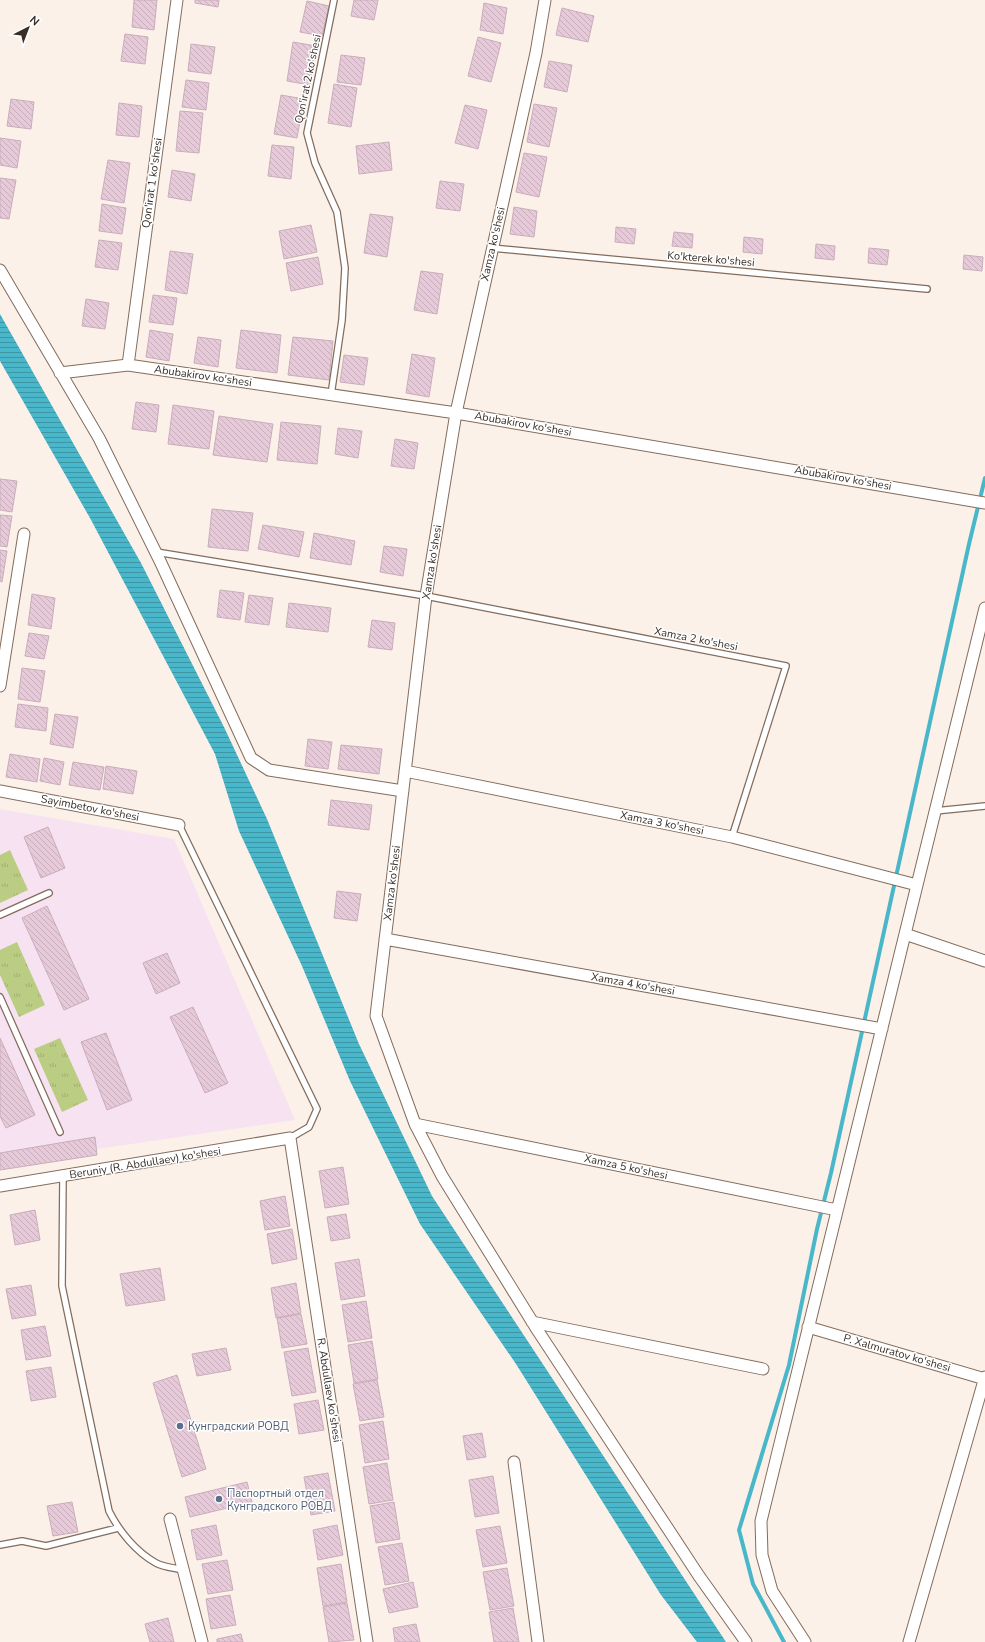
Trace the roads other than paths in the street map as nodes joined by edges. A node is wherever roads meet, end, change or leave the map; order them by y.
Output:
1 (177, 0) edge
2 (334, 0) edge
3 (545, 0) edge
4 (492, 248) junction
5 (0, 270) edge
6 (927, 289) dead end
7 (128, 365) junction
8 (60, 373) junction
9 (331, 395) junction
10 (456, 413) junction
11 (985, 503) edge
12 (24, 534) dead end
13 (155, 552) junction
14 (426, 596) junction
15 (985, 608) edge
16 (0, 686) edge
17 (405, 771) junction
18 (0, 791) edge
19 (403, 791) junction
20 (985, 806) edge
21 (935, 811) junction
22 (179, 825) joint
23 (732, 837) junction
24 (917, 885) junction
25 (49, 894) dead end
26 (0, 915) edge
27 (905, 934) junction
28 (385, 939) junction
29 (985, 961) edge
30 (0, 997) edge
31 (882, 1029) junction
32 (415, 1124) junction
33 (60, 1132) dead end
34 (290, 1138) junction
35 (63, 1176) junction
36 (0, 1186) edge
37 (837, 1210) junction
38 (532, 1322) junction
39 (808, 1327) junction
40 (763, 1369) dead end
41 (985, 1378) edge
42 (514, 1462) dead end
43 (170, 1519) dead end
44 (118, 1528) junction
45 (0, 1545) edge
46 (183, 1570) junction
47 (202, 1642) edge
48 (367, 1642) edge
49 (538, 1642) edge
50 (746, 1642) edge
51 (805, 1642) edge
52 (909, 1642) edge

1 - 7 street, Qon'irat 1 ko'shesi
2 - 9 lane, Qon'irat 2 ko'shesi
3 - 4 street, Xamza ko'shesi
4 - 6 lane, Ko'kterek ko'shesi
4 - 10 street, Xamza ko'shesi
5 - 8 street
7 - 8 street, Abubakirov ko'shesi
7 - 9 street, Abubakirov ko'shesi
8 - 13 street
9 - 10 street, Abubakirov ko'shesi
10 - 11 street, Abubakirov ko'shesi
10 - 14 street, Xamza ko'shesi
12 - 16 street
13 - 14 lane
13 - 19 street
14 - 17 street, Xamza ko'shesi
14 - 23 lane, Xamza 2 ko'shesi
15 - 21 street
17 - 19 street, Xamza ko'shesi
17 - 23 street, Xamza 3 ko'shesi
18 - 22 street, Sayimbetov ko'shesi
19 - 28 street, Xamza ko'shesi
20 - 21 lane
21 - 24 street
22 - 34 lane
23 - 24 street, Xamza 3 ko'shesi
24 - 27 street
25 - 26 lane
27 - 29 street
27 - 31 street
28 - 31 street, Xamza 4 ko'shesi
28 - 32 street, Xamza ko'shesi
30 - 33 lane
31 - 37 street
32 - 37 street, Xamza 5 ko'shesi
32 - 38 street, Xamza ko'shesi
34 - 35 street, Beruniy (R. Abdullaev) ko'shesi
34 - 48 street, R. Abdullaev ko'shesi
35 - 36 street, Beruniy (R. Abdullaev) ko'shesi
35 - 44 lane
37 - 39 street
38 - 40 street
38 - 50 street, Xamza ko'shesi
39 - 41 street, P. Xalmuratov ko'shesi
39 - 51 street
41 - 52 street
42 - 49 street
43 - 46 street
44 - 45 lane
44 - 46 lane
46 - 47 street

